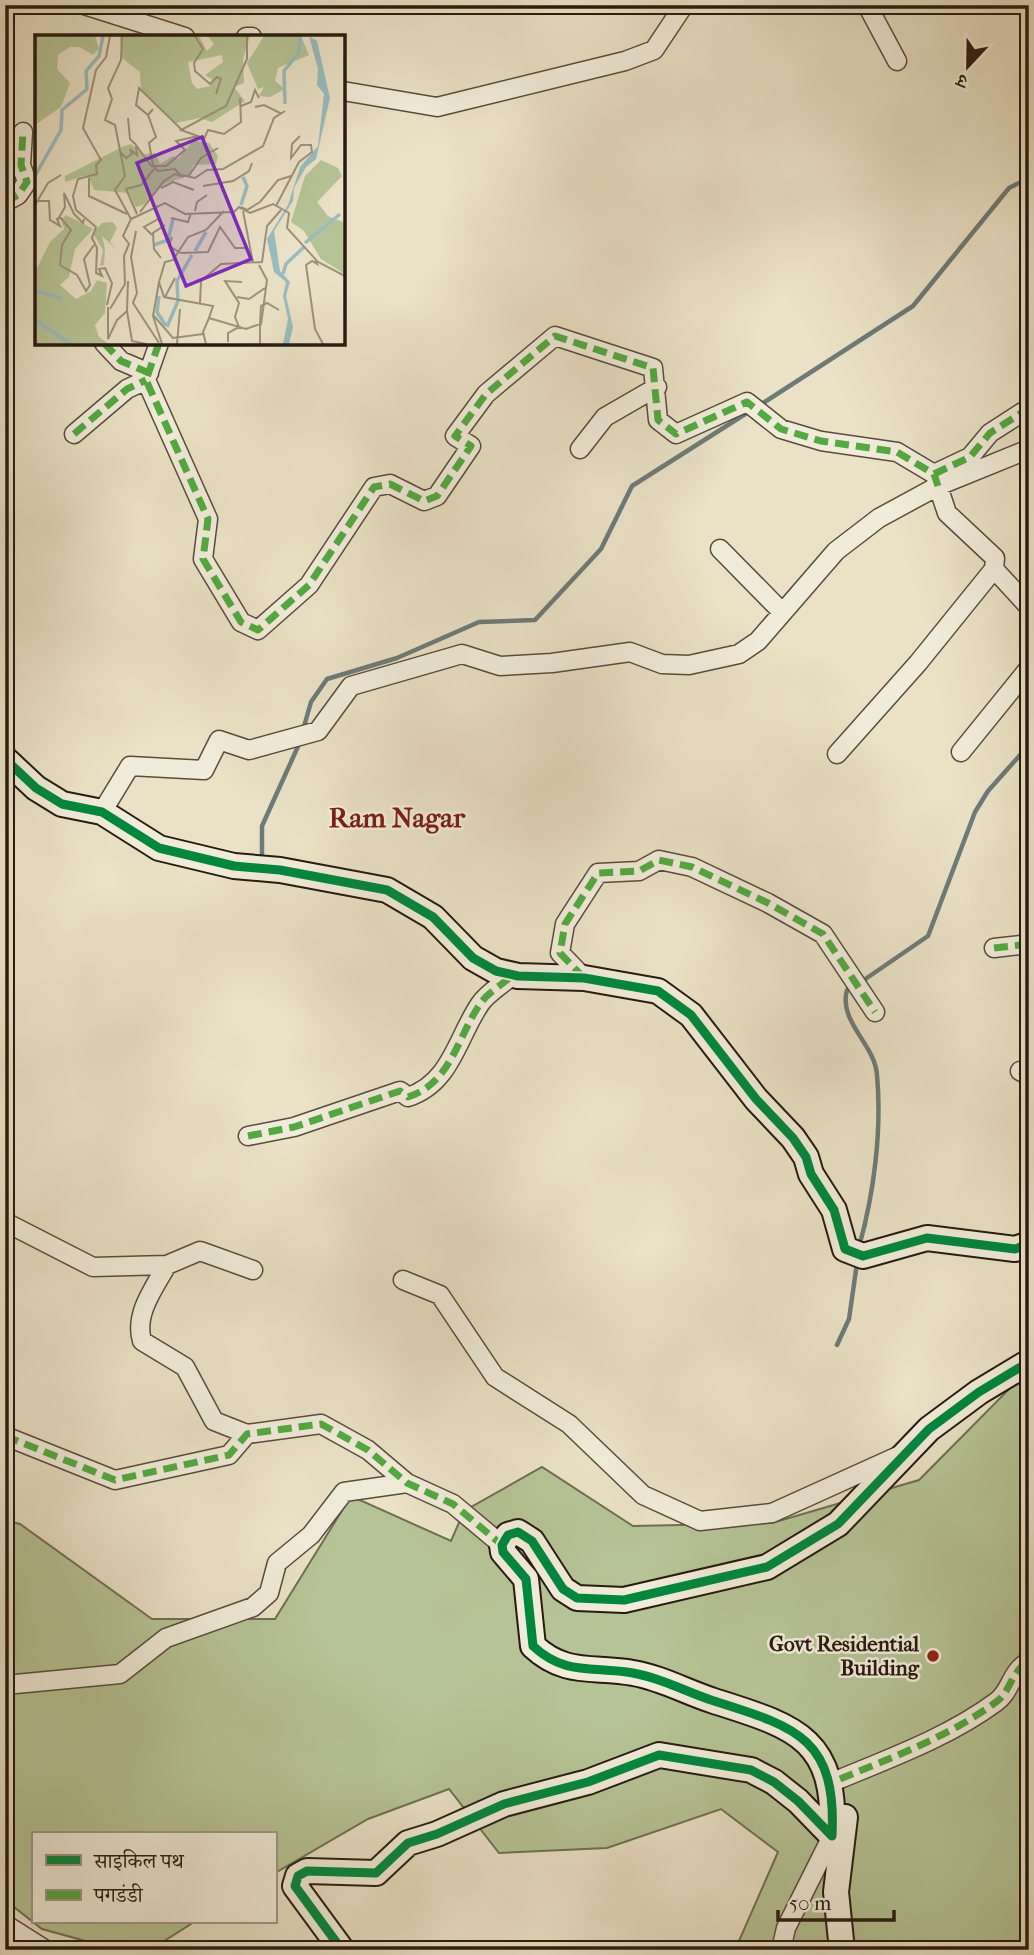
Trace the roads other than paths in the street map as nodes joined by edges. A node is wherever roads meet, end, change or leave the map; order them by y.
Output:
1 (84, 5) edge
2 (684, 5) edge
3 (867, 5) edge
4 (179, 35) edge
5 (897, 61) dead end
6 (345, 91) edge
7 (23, 132) dead end
8 (30, 187) edge
9 (5, 202) edge
10 (106, 345) edge
11 (158, 345) edge
12 (148, 376) junction
13 (657, 387) junction
14 (1029, 408) edge
15 (74, 434) dead end
16 (580, 449) dead end
17 (1029, 449) edge
18 (936, 480) junction
19 (720, 549) dead end
20 (994, 569) junction
21 (1029, 607) edge
22 (782, 612) junction
23 (1029, 668) edge
24 (961, 752) dead end
25 (837, 754) dead end
26 (5, 759) edge
27 (102, 812) junction
28 (1029, 944) edge
29 (994, 948) dead end
30 (513, 975) junction
31 (584, 978) junction
32 (875, 1012) dead end
33 (248, 1136) dead end
34 (5, 1222) edge
35 (1029, 1244) edge
36 (167, 1265) junction
37 (253, 1270) dead end
38 (403, 1280) dead end
39 (1029, 1362) edge
40 (247, 1434) junction
41 (5, 1436) edge
42 (901, 1455) junction
43 (407, 1483) junction
44 (502, 1545) junction
45 (1029, 1661) edge
46 (5, 1685) edge
47 (794, 1733) junction
48 (840, 1779) junction
49 (831, 1836) junction
50 (5, 1924) edge
51 (46, 1950) edge
52 (342, 1950) edge
53 (781, 1950) edge
54 (842, 1950) edge

1 - 4 street
2 - 6 street
3 - 5 street
7 - 8 street
8 - 9 street
10 - 12 street
11 - 12 street
12 - 13 street
12 - 15 street
13 - 16 street
13 - 18 street
14 - 18 street
17 - 18 street
18 - 20 street
18 - 22 street
19 - 22 street
20 - 21 street
20 - 25 street
22 - 27 street
23 - 24 street
26 - 27 street
27 - 30 street
28 - 29 street
30 - 31 street
30 - 33 street
31 - 32 street
31 - 35 street
34 - 36 street
36 - 37 street
36 - 40 street
38 - 42 street
39 - 42 street
40 - 41 street
40 - 43 street
42 - 44 street
43 - 44 street
43 - 46 street
44 - 47 street
45 - 48 street
47 - 48 street
47 - 49 street
48 - 54 street
49 - 52 street
49 - 53 street
50 - 51 street

